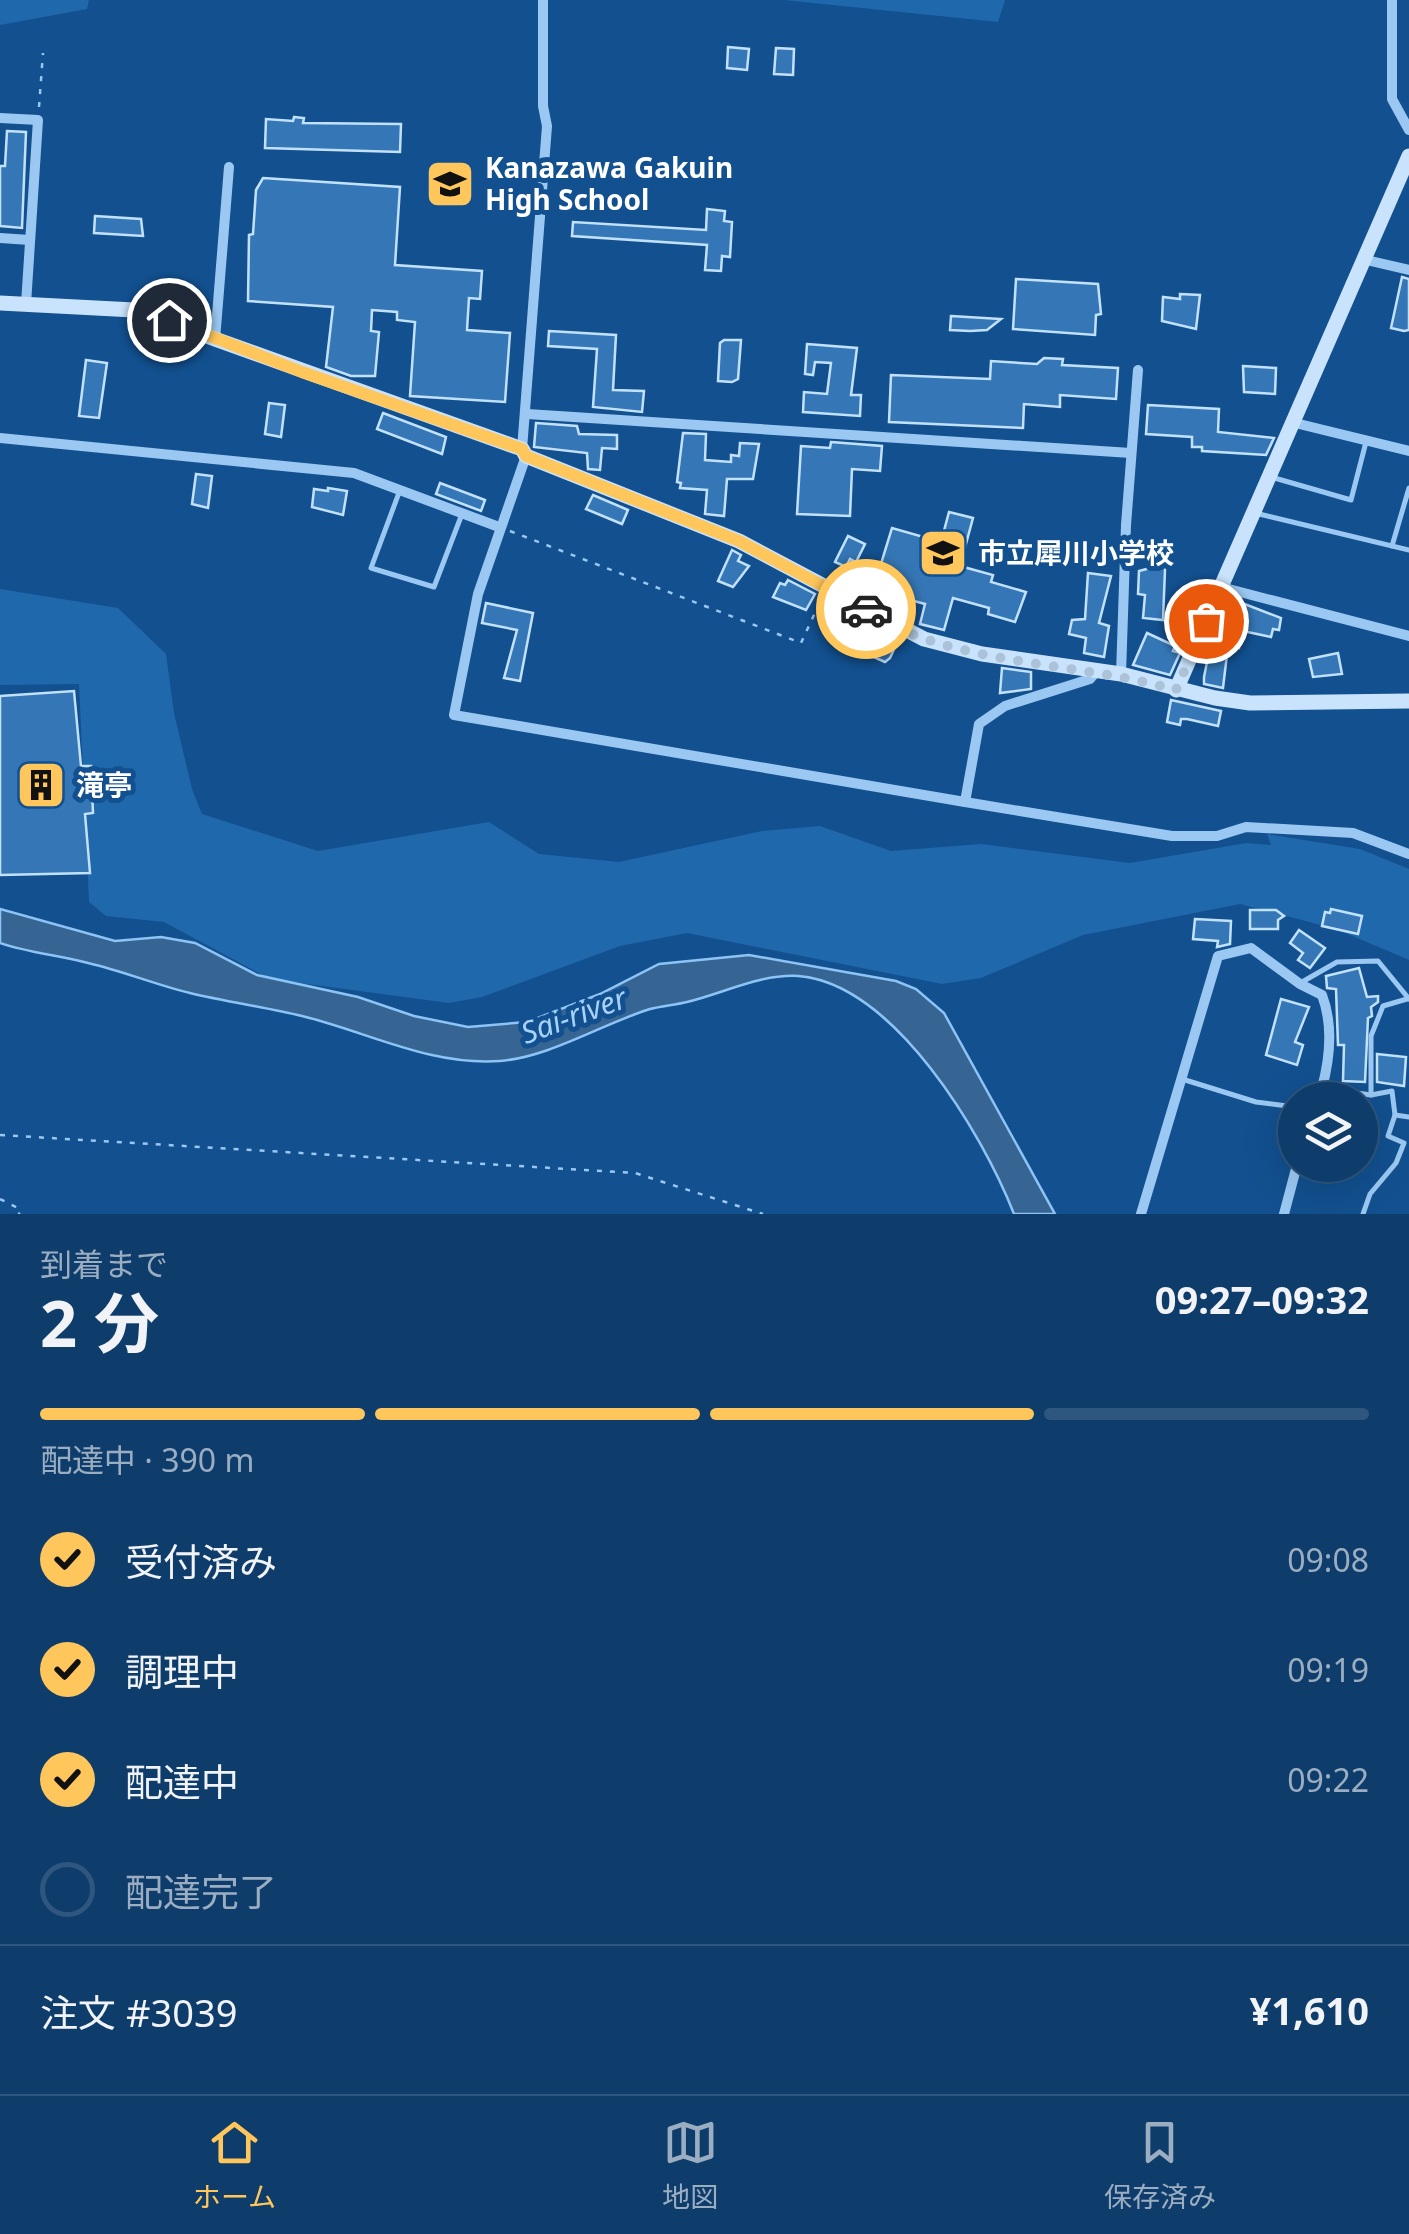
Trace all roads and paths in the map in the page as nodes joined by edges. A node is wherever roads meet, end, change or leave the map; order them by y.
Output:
1 (544, 0) edge
2 (1392, 0) edge
3 (43, 53) dead end
4 (0, 118) edge
5 (38, 120) junction
6 (1409, 130) edge
7 (1409, 156) edge
8 (229, 167) dead end
9 (0, 238) edge
10 (30, 240) junction
11 (1362, 258) junction
12 (1409, 270) edge
13 (0, 303) edge
14 (26, 304) junction
15 (215, 340) junction
16 (1138, 370) dead end
17 (527, 414) junction
18 (1291, 422) junction
19 (0, 438) edge
20 (1366, 440) junction
21 (1409, 451) edge
22 (524, 452) junction
23 (1132, 453) junction
24 (1268, 476) junction
25 (1409, 488) edge
26 (400, 490) junction
27 (1252, 513) junction
28 (462, 514) junction
29 (499, 527) junction
30 (1392, 546) junction
31 (1409, 550) edge
32 (826, 587) junction
33 (1221, 587) junction
34 (1409, 622) edge
35 (1408, 636) edge
36 (1098, 671) junction
37 (1121, 674) junction
38 (1176, 690) junction
39 (1409, 701) edge
40 (965, 802) junction
41 (1409, 854) edge
42 (1300, 984) junction
43 (1408, 999) edge
44 (1182, 1079) junction
45 (1324, 1082) edge
46 (1372, 1082) edge
47 (1378, 1094) edge
48 (1278, 1104) edge
49 (1395, 1114) junction
50 (1409, 1117) edge
51 (0, 1134) edge
52 (1292, 1182) edge
53 (0, 1200) edge
54 (19, 1214) edge
55 (763, 1214) edge
56 (1141, 1214) edge
57 (1284, 1214) edge
58 (1363, 1214) edge

1 - 17 street
2 - 6 street
3 - 5 path
4 - 5 street
5 - 10 street
7 - 11 main road
8 - 15 street
9 - 10 street
10 - 14 street
11 - 12 street
11 - 18 main road
13 - 14 main road
14 - 15 main road
15 - 22 main road
16 - 23 street
17 - 22 street
17 - 23 street
18 - 20 street
18 - 24 main road
19 - 26 street
20 - 21 street
20 - 24 lane
22 - 29 street
22 - 32 main road
23 - 37 street
24 - 27 main road
25 - 30 lane
26 - 28 street
26 - 28 lane
27 - 30 lane
27 - 33 main road
28 - 29 street
29 - 32 path
29 - 40 street
30 - 31 lane
32 - 36 main road
33 - 35 street
33 - 38 main road
34 - 35 lane
36 - 37 main road
36 - 40 street
37 - 38 main road
38 - 39 main road
40 - 41 street
42 - 43 lane
42 - 44 street
42 - 45 street
43 - 46 lane
44 - 48 lane
44 - 56 street
47 - 49 lane
49 - 50 lane
49 - 58 lane
51 - 55 path
52 - 57 street
53 - 54 path

